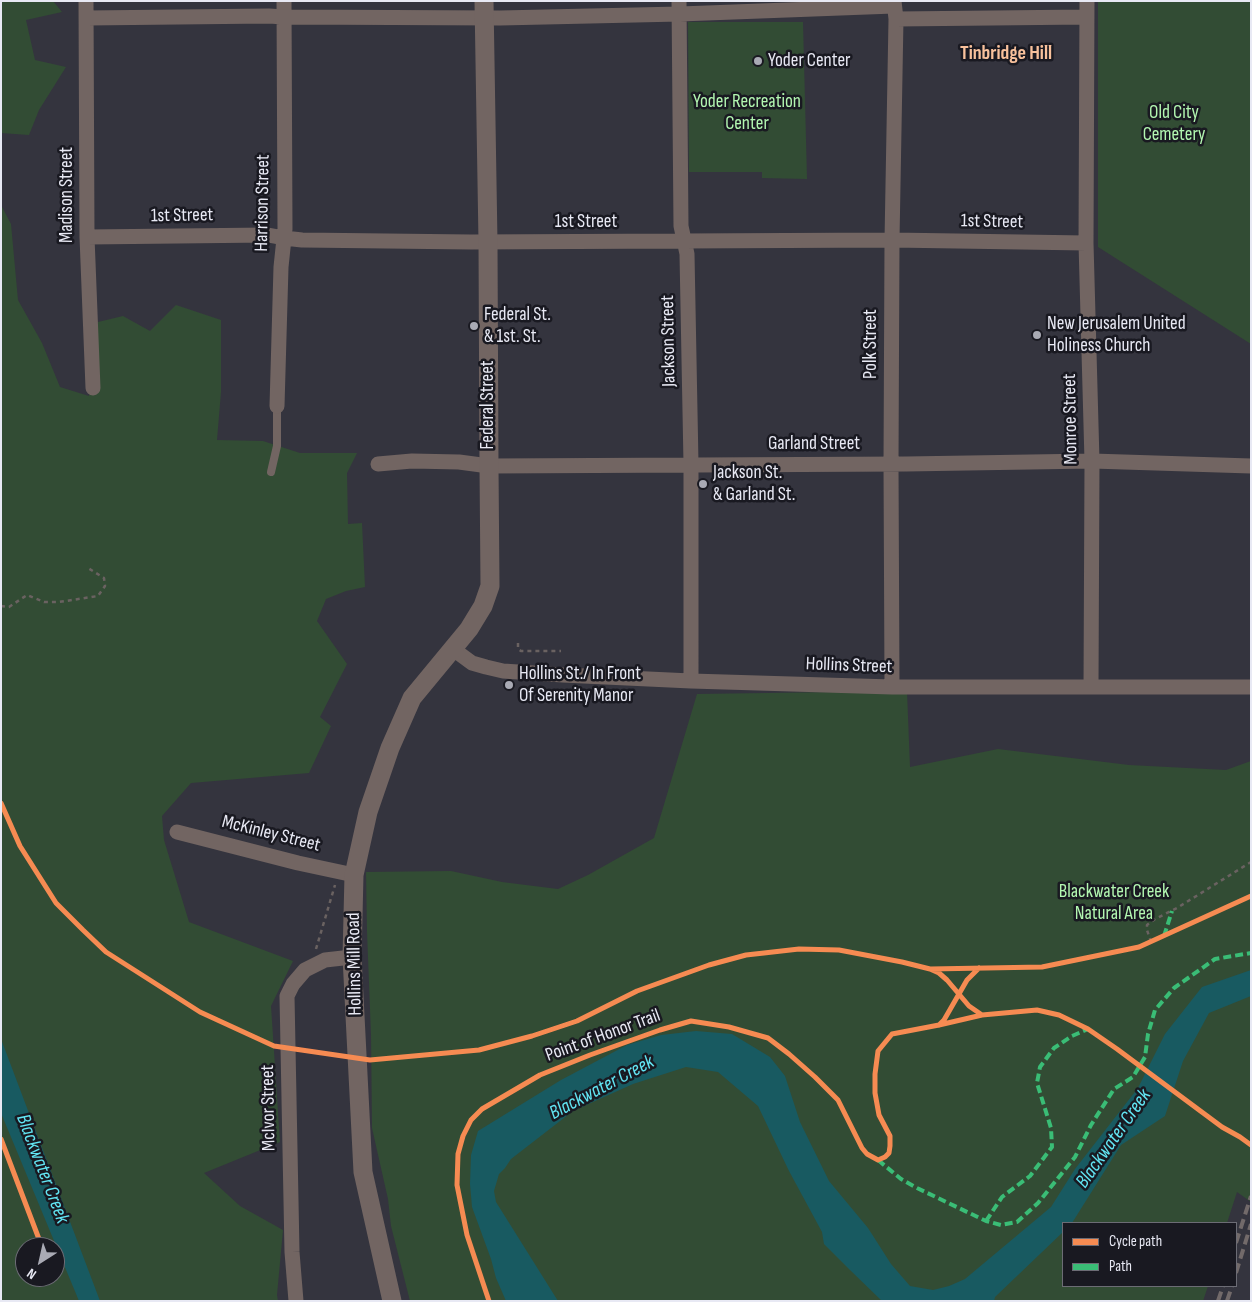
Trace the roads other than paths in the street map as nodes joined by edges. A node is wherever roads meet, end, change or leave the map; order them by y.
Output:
1 (86, 1) edge
2 (284, 1) edge
3 (1086, 1) edge
4 (679, 8) edge
5 (484, 9) edge
6 (895, 9) edge
7 (284, 17) junction
8 (1087, 17) junction
9 (87, 18) junction
10 (87, 237) junction
11 (284, 238) junction
12 (892, 240) junction
13 (684, 241) junction
14 (488, 242) junction
15 (1086, 243) junction
16 (93, 388) dead end
17 (277, 406) joint
18 (1092, 461) junction
19 (378, 464) dead end
20 (691, 464) junction
21 (890, 464) junction
22 (488, 466) junction
23 (1251, 466) edge
24 (271, 472) dead end
25 (453, 649) junction
26 (691, 681) junction
27 (1091, 686) junction
28 (892, 687) junction
29 (1251, 687) edge
30 (177, 832) dead end
31 (346, 877) junction
32 (352, 957) junction
33 (296, 1301) edge
34 (392, 1301) edge

1 - 9 street, Madison Street
2 - 7 street, Harrison Street
3 - 8 street, Monroe Street
4 - 5 street
4 - 6 street
4 - 13 street, Jackson Street
5 - 7 street
5 - 14 street, Federal Street
6 - 8 street
6 - 12 street, Polk Street
7 - 9 street
7 - 11 street, Harrison Street
8 - 15 street, Monroe Street
9 - 10 street, Madison Street
10 - 11 street, 1st Street
10 - 16 street, Madison Street
11 - 14 street, 1st Street
11 - 17 street, Harrison Street
12 - 13 street, 1st Street
12 - 15 street, 1st Street
12 - 21 street, Polk Street
13 - 14 street, 1st Street
13 - 20 street, Jackson Street
14 - 22 street, Federal Street
15 - 18 street, Monroe Street
17 - 24 lane
18 - 21 street, Garland Street
18 - 23 street, Garland Street
18 - 27 street, Monroe Street
19 - 22 street, Garland Street
20 - 21 street, Garland Street
20 - 22 street, Garland Street
20 - 26 street, Jackson Street
21 - 28 street, Polk Street
22 - 25 street, Federal Street
25 - 26 street, Hollins Street
25 - 31 street, Hollins Mill Road
26 - 28 street, Hollins Street
27 - 28 street, Hollins Street
27 - 29 street, Hollins Street
30 - 31 street, McKinley Street
31 - 32 street, Hollins Mill Road
32 - 33 street, McIvor Street
32 - 34 street, Hollins Mill Road

